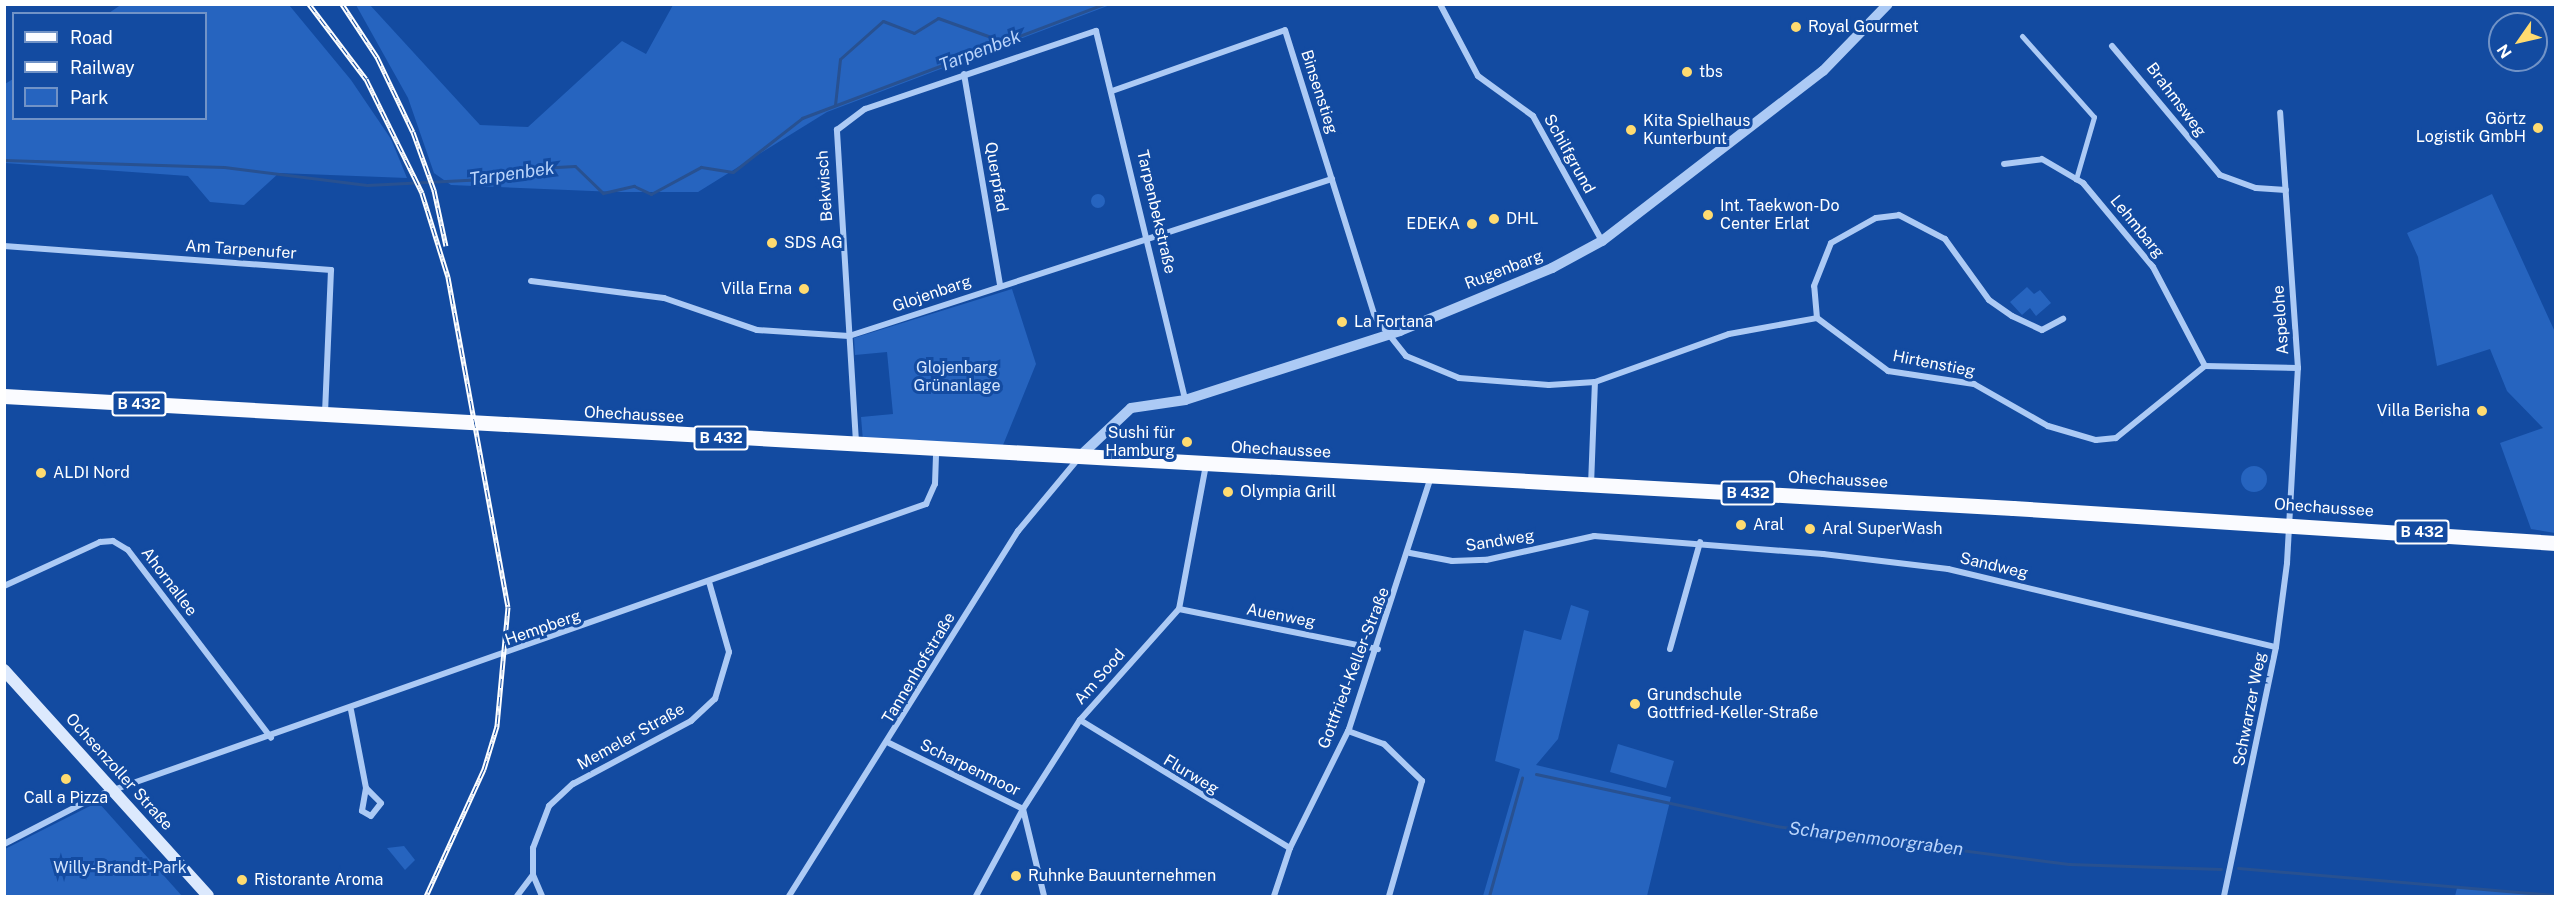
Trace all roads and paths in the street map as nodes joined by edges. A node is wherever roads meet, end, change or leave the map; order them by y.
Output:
1 (1440, 4) edge
2 (1888, 4) edge
3 (1096, 32) joint
4 (2022, 36) dead end
5 (2112, 46) dead end
6 (964, 74) junction
7 (1112, 91) junction
8 (2280, 114) dead end
9 (2004, 164) dead end
10 (1332, 179) junction
11 (2076, 179) junction
12 (2286, 190) junction
13 (1149, 239) junction
14 (1602, 241) junction
15 (4, 246) edge
16 (531, 281) dead end
17 (1000, 285) junction
18 (1817, 318) junction
19 (2063, 319) dead end
20 (1384, 335) junction
21 (849, 336) junction
22 (2205, 366) junction
23 (2298, 368) junction
24 (1595, 382) junction
25 (4, 396) edge
26 (1185, 400) junction
27 (325, 415) junction
28 (856, 446) junction
29 (936, 451) junction
30 (1078, 459) junction
31 (1206, 464) junction
32 (1431, 477) junction
33 (1591, 486) junction
34 (2289, 525) junction
35 (1700, 542) junction
36 (2556, 543) edge
37 (1410, 554) junction
38 (710, 582) junction
39 (4, 586) edge
40 (1179, 609) junction
41 (2276, 647) junction
42 (1378, 649) junction
43 (1670, 650) dead end
44 (4, 670) edge
45 (351, 710) junction
46 (1080, 720) junction
47 (1348, 731) junction
48 (272, 738) junction
49 (889, 742) junction
50 (366, 788) junction
51 (116, 794) junction
52 (1023, 809) junction
53 (4, 844) edge
54 (1290, 848) junction
55 (533, 875) junction
56 (208, 897) edge
57 (517, 897) edge
58 (542, 897) edge
59 (789, 897) edge
60 (976, 897) edge
61 (1044, 897) edge
62 (1275, 897) edge
63 (1389, 897) edge
64 (2224, 897) edge

1 - 14 street, Schilfgrund
2 - 14 street, Rugenbarg
3 - 6 street, Bekwisch
3 - 7 street, Tarpenbekstraße
4 - 11 street
5 - 12 street, Brahmsweg
6 - 17 street, Querpfad
6 - 21 street, Bekwisch
7 - 10 street, Binsenstieg
7 - 13 street, Tarpenbekstraße
8 - 12 street, Aspelohe
9 - 11 street, Lehmbarg
10 - 13 street, Glojenbarg
10 - 20 street, Binsenstieg
11 - 22 street, Lehmbarg
12 - 23 street, Aspelohe
13 - 17 street, Glojenbarg
13 - 26 street, Tarpenbekstraße
14 - 20 street, Rugenbarg
15 - 27 street, Am Tarpenufer
16 - 21 street, Glojenbarg
17 - 21 street, Glojenbarg
18 - 19 street
18 - 22 street, Hirtenstieg
18 - 24 street
20 - 24 street
20 - 26 street, Rugenbarg
21 - 28 street, Bekwisch
22 - 23 street
23 - 34 street, Aspelohe
24 - 33 street
25 - 27 main road, Ohechaussee / B 432
26 - 30 street, Rugenbarg
27 - 28 main road, Ohechaussee / B 432
28 - 29 main road, Ohechaussee / B 432
29 - 30 main road, Ohechaussee / B 432
29 - 38 street, Hempberg
30 - 31 main road, Ohechaussee / B 432
30 - 49 street, Tannenhofstraße
31 - 32 main road, Ohechaussee / B 432
31 - 40 street
32 - 33 main road, Ohechaussee / B 432
32 - 37 street, Gottfried-Keller-Straße
33 - 34 main road, Ohechaussee / B 432
34 - 36 main road, Ohechaussee / B 432
34 - 41 street, Schwarzer Weg
35 - 37 street, Sandweg
35 - 41 street, Sandweg
35 - 43 street
37 - 42 street, Gottfried-Keller-Straße
38 - 45 street, Hempberg
38 - 55 street, Memeler Straße
39 - 48 street, Ahornallee
40 - 42 street, Auenweg
40 - 46 street, Am Sood
41 - 64 street, Schwarzer Weg
42 - 47 street, Gottfried-Keller-Straße
44 - 51 main road, Ochsenzoller Straße
45 - 48 street, Hempberg
45 - 50 street
46 - 52 street, Am Sood
46 - 54 street, Flurweg
47 - 54 street, Gottfried-Keller-Straße
47 - 63 street
48 - 51 street, Hempberg
49 - 52 street, Scharpenmoor
49 - 59 street, Tannenhofstraße
50 - 50 street
51 - 53 street, Hempberg
51 - 56 main road, Ochsenzoller Straße
52 - 60 street, Am Sood
52 - 61 street, Scharpenmoor
54 - 62 street, Gottfried-Keller-Straße
55 - 57 street, Memeler Straße
55 - 58 street, Memeler Straße

